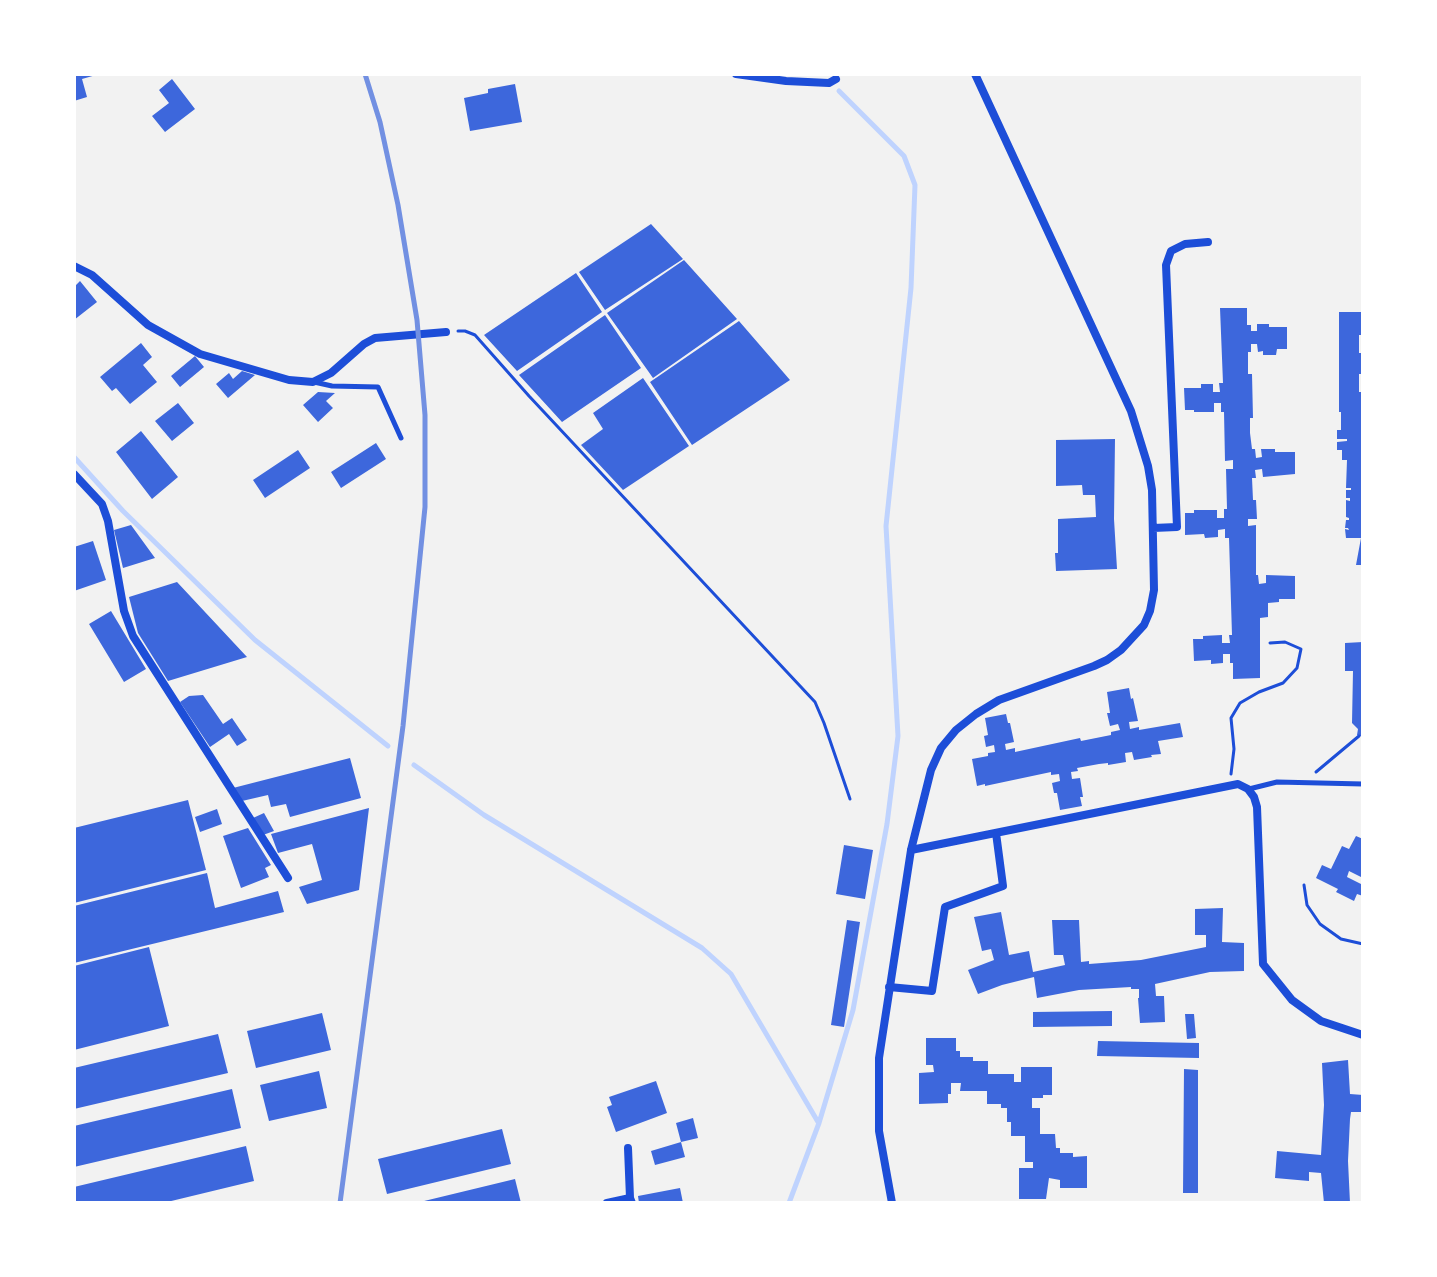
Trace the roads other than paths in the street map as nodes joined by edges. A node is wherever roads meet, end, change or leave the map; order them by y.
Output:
1 (736, 74) edge
2 (975, 74) edge
3 (831, 79) edge
4 (1208, 242) dead end
5 (74, 266) edge
6 (446, 332) road end
7 (313, 382) junction
8 (401, 438) dead end
9 (74, 474) edge
10 (1153, 528) junction
11 (1363, 784) edge
12 (1248, 789) junction
13 (996, 833) junction
14 (911, 850) junction
15 (288, 878) dead end
16 (889, 987) junction
17 (1363, 1035) edge
18 (628, 1148) dead end
19 (631, 1200) edge
20 (607, 1203) edge
21 (892, 1203) edge

1 - 3 street
2 - 10 street
4 - 10 street
5 - 7 street
6 - 7 street
7 - 8 lane
9 - 15 street
10 - 14 street
11 - 12 lane
12 - 13 street
12 - 17 street
13 - 14 street
13 - 16 street
14 - 16 street
16 - 21 street
18 - 19 street
19 - 20 street

